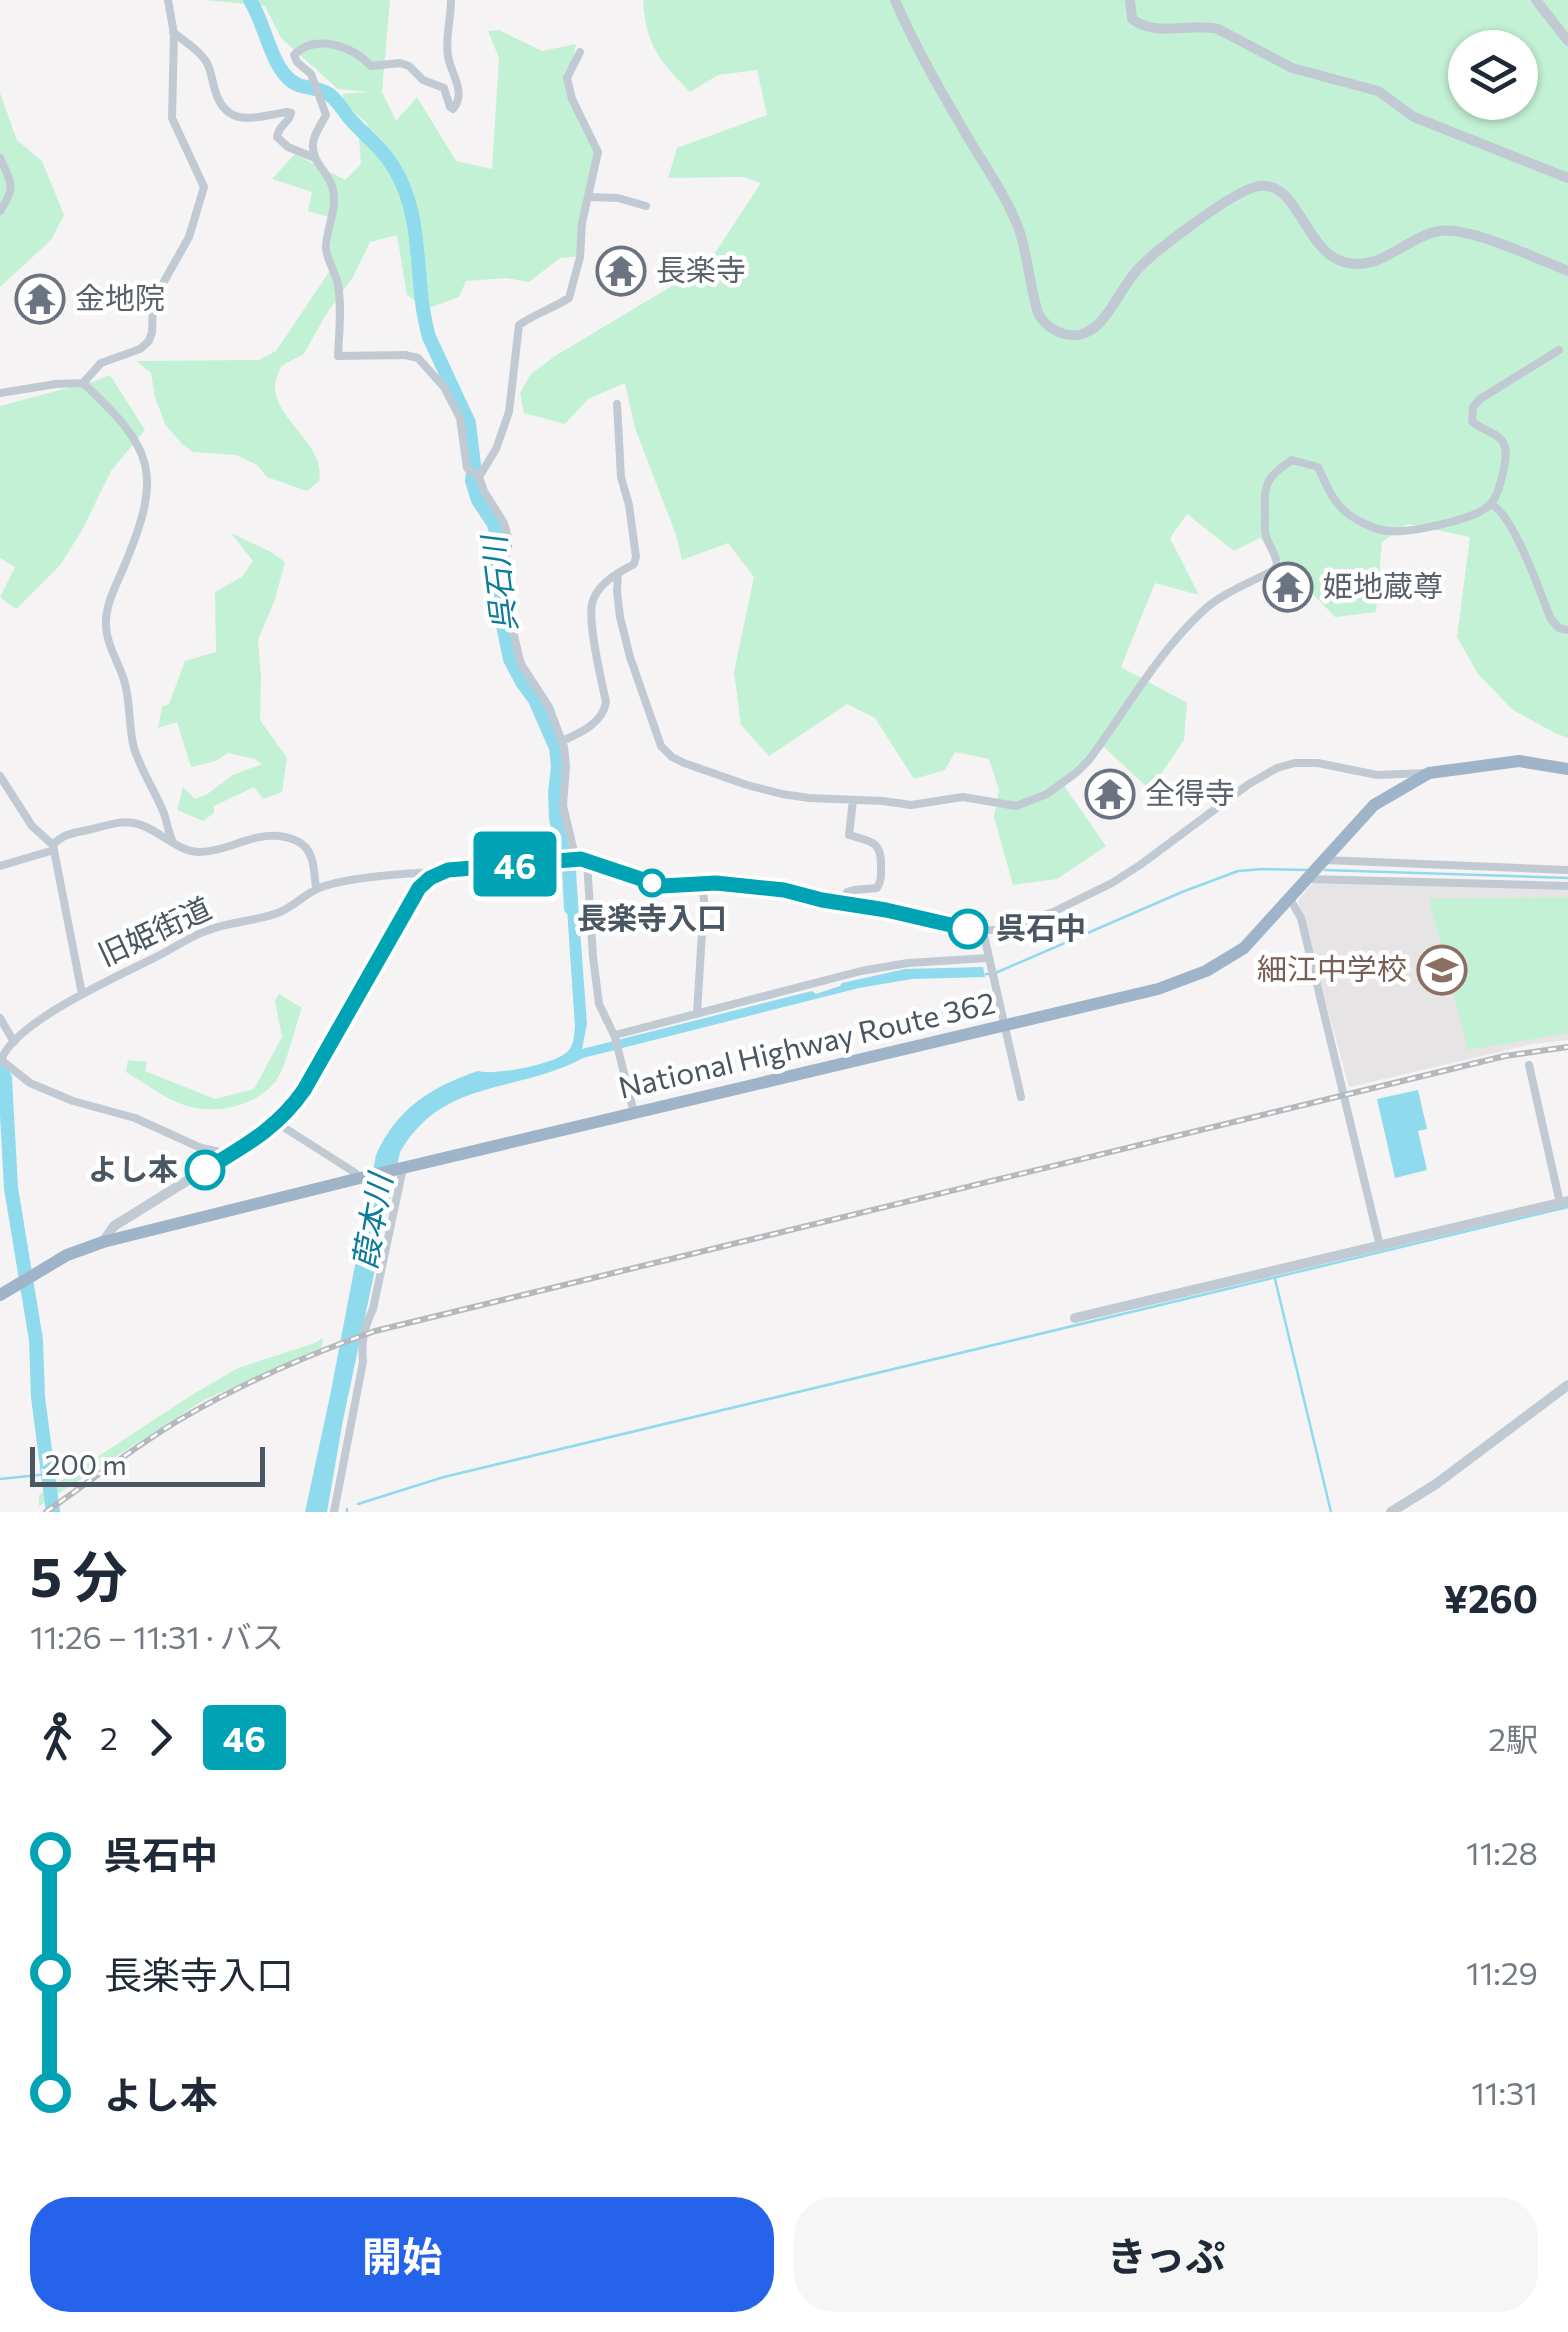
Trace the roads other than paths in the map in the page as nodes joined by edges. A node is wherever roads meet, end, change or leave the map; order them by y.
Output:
1 (168, 0) edge
2 (451, 0) edge
3 (895, 0) edge
4 (1130, 0) edge
5 (1536, 0) edge
6 (173, 32) junction
7 (1568, 41) edge
8 (580, 52) dead end
9 (0, 158) edge
10 (315, 158) junction
11 (1568, 178) edge
12 (588, 197) junction
13 (646, 206) dead end
14 (0, 211) edge
15 (1568, 271) edge
16 (1558, 350) dead end
17 (84, 383) junction
18 (0, 392) edge
19 (617, 404) dead end
20 (478, 476) junction
21 (1491, 504) junction
22 (618, 574) junction
23 (1568, 630) edge
24 (562, 741) junction
25 (1568, 769) edge
26 (1429, 773) junction
27 (0, 776) edge
28 (853, 800) junction
29 (172, 840) junction
30 (54, 847) junction
31 (569, 860) junction
32 (1324, 860) junction
33 (587, 861) junction
34 (0, 866) edge
35 (1568, 870) edge
36 (441, 872) junction
37 (1307, 879) junction
38 (702, 885) junction
39 (1568, 886) edge
40 (316, 889) junction
41 (1290, 899) junction
42 (842, 904) junction
43 (983, 931) junction
44 (988, 960) junction
45 (82, 994) junction
46 (697, 1014) junction
47 (0, 1018) edge
48 (1004, 1025) junction
49 (615, 1036) junction
50 (14, 1042) junction
51 (1, 1060) edge
52 (1529, 1065) dead end
53 (1021, 1097) dead end
54 (634, 1113) junction
55 (277, 1123) junction
56 (230, 1154) junction
57 (402, 1169) junction
58 (362, 1177) junction
59 (1564, 1202) edge
60 (103, 1242) junction
61 (1380, 1246) junction
62 (0, 1295) edge
63 (1074, 1318) dead end
64 (1568, 1385) edge
65 (334, 1512) edge
66 (1392, 1512) edge

1 - 6 street
2 - 10 street
3 - 15 street
4 - 11 street
5 - 7 street
6 - 10 street
6 - 17 street
8 - 12 street
9 - 14 street
10 - 20 street
12 - 13 street
12 - 20 street
16 - 21 street
17 - 18 street
17 - 29 street
19 - 22 street
20 - 24 street
21 - 23 street
21 - 28 street
22 - 24 street
22 - 28 street
24 - 31 street
25 - 26 highway, National Highway Route 362
26 - 32 highway, National Highway Route 362
26 - 43 street, 旧姫街道
27 - 30 street
28 - 42 street
29 - 30 street
29 - 40 street
30 - 34 street
30 - 45 street
31 - 33 street, 旧姫街道
31 - 36 street, 旧姫街道
32 - 35 street
32 - 37 highway, National Highway Route 362
33 - 38 street, 旧姫街道
33 - 49 street
36 - 40 street, 旧姫街道
36 - 55 street
37 - 39 street
37 - 41 highway, National Highway Route 362
38 - 42 street, 旧姫街道
38 - 46 street
40 - 45 street, 旧姫街道
41 - 48 highway, National Highway Route 362
41 - 61 street
42 - 43 street, 旧姫街道
43 - 44 street
44 - 46 street
44 - 48 street
45 - 50 street, 旧姫街道
46 - 49 street
47 - 50 street
48 - 53 street
48 - 54 highway, National Highway Route 362
49 - 54 street
50 - 51 street, 旧姫街道
51 - 56 street
52 - 59 street
54 - 57 highway, National Highway Route 362
55 - 56 street
55 - 58 street
56 - 60 street
57 - 58 highway, National Highway Route 362
57 - 65 street
58 - 60 highway, National Highway Route 362
59 - 61 street
60 - 62 highway, National Highway Route 362
61 - 63 street
64 - 66 street

